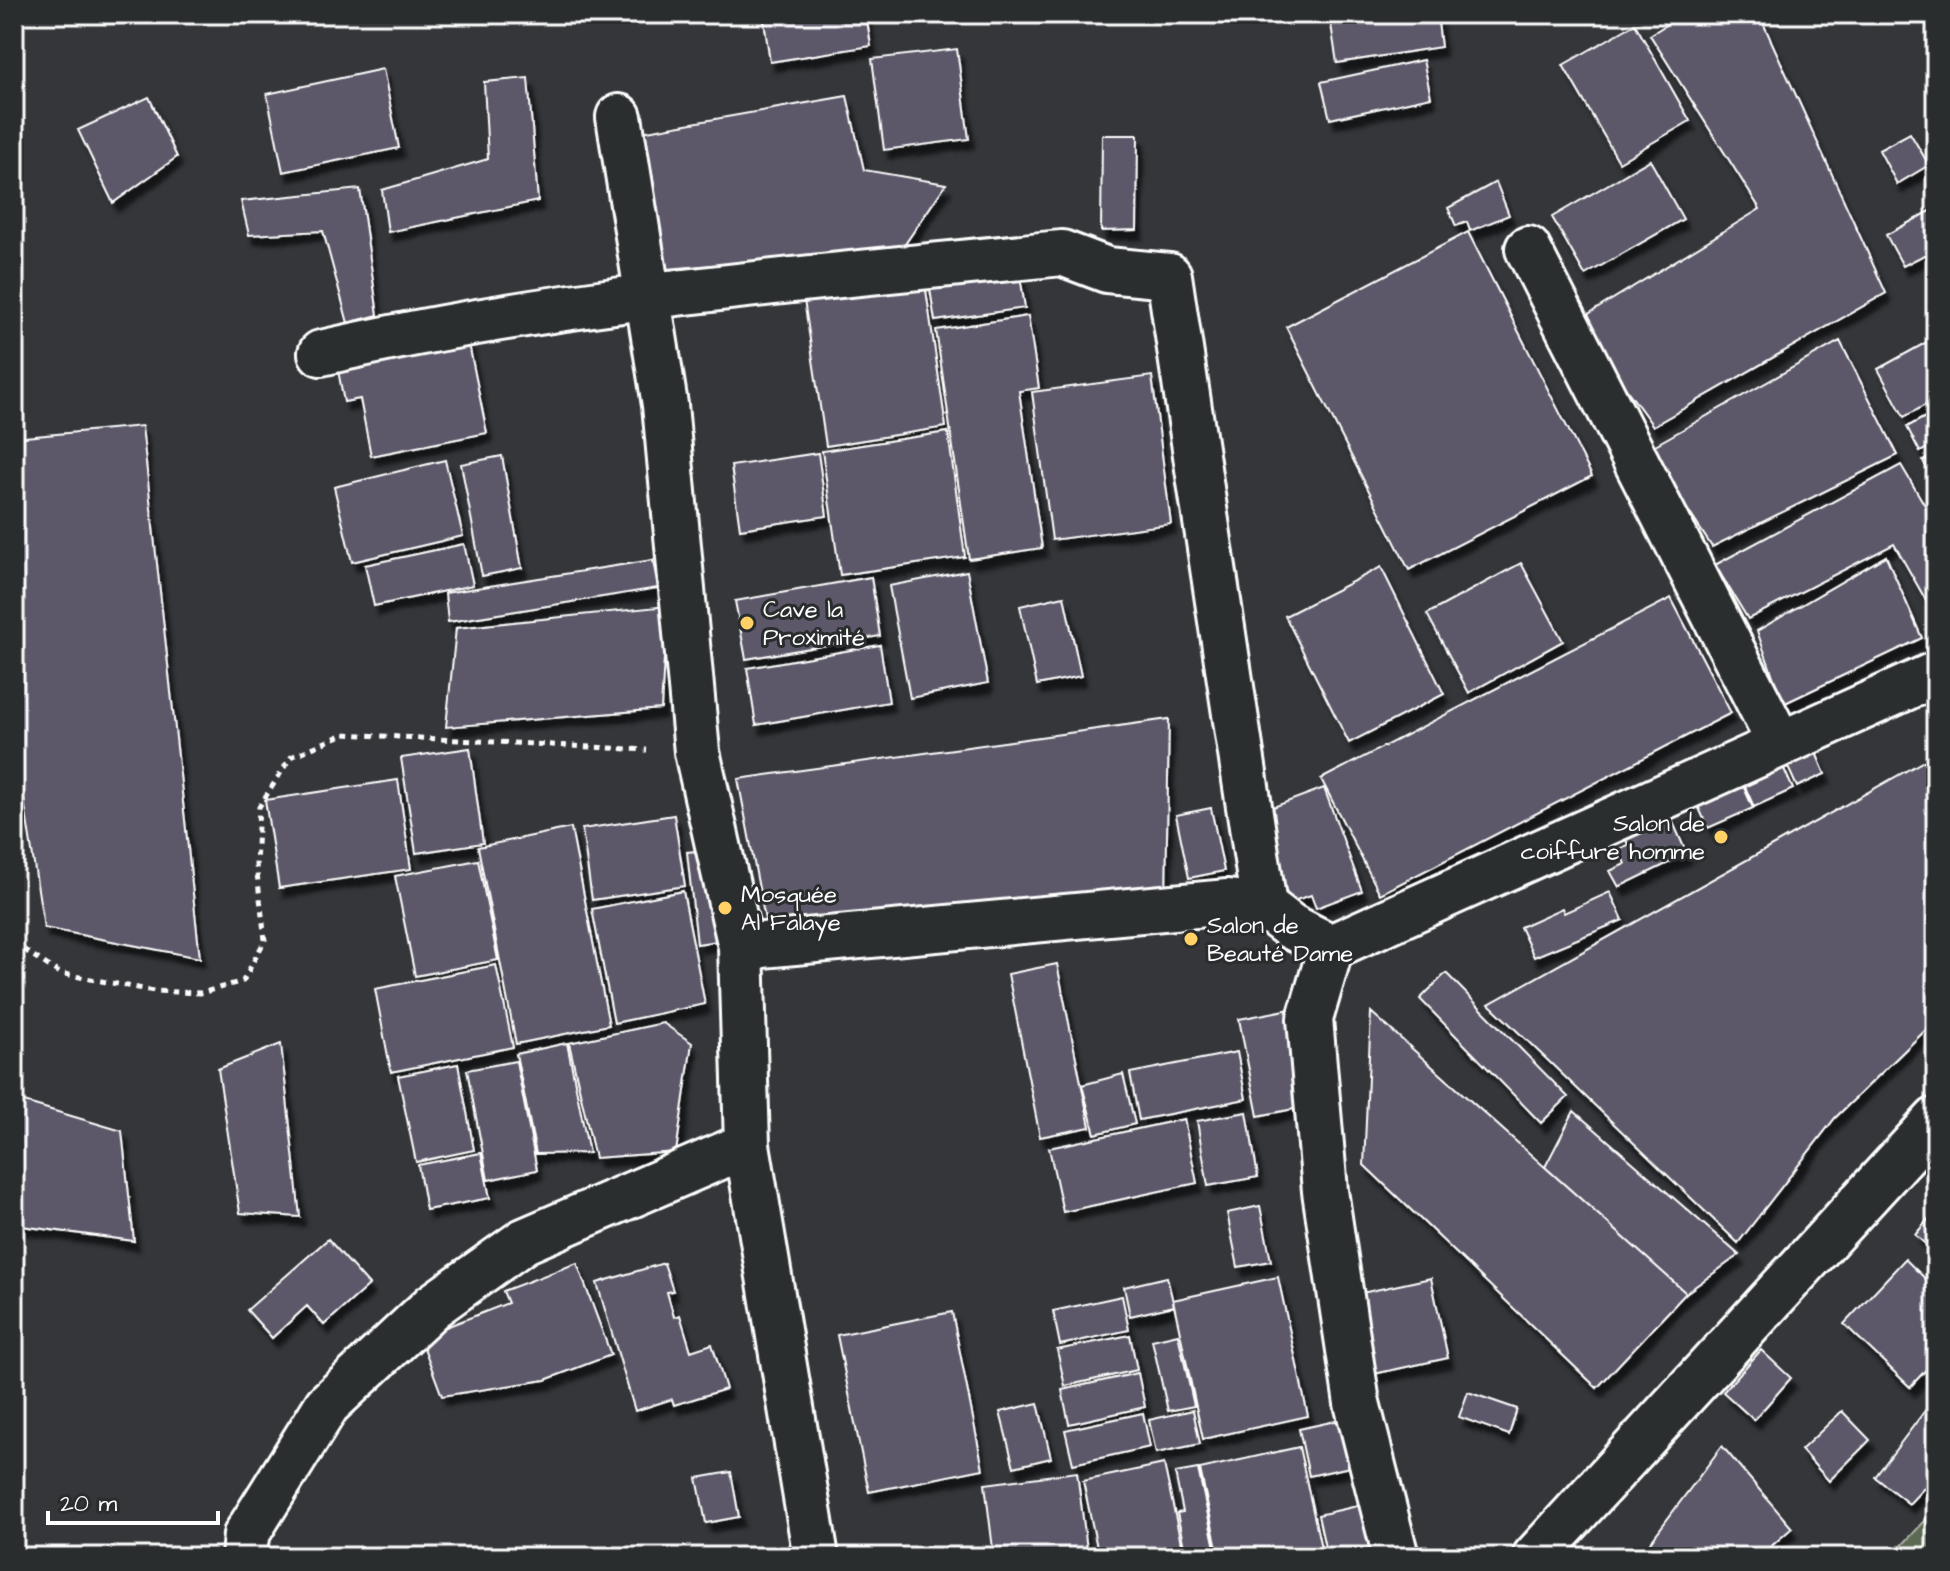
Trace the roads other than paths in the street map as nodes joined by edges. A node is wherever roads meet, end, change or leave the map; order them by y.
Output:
1 (619, 117) dead end
2 (1528, 249) dead end
3 (646, 295) junction
4 (321, 353) dead end
5 (1936, 674) edge
6 (1780, 744) junction
7 (1264, 906) junction
8 (741, 947) junction
9 (1331, 947) junction
10 (1936, 1120) edge
11 (747, 1145) junction
12 (244, 1557) edge
13 (816, 1557) edge
14 (1396, 1557) edge
15 (1535, 1557) edge

1 - 3 street
2 - 6 street
3 - 4 street
3 - 7 street
3 - 8 street
5 - 6 street
6 - 9 street
7 - 8 street
7 - 9 street
8 - 11 street
9 - 14 street
10 - 15 street
11 - 12 street
11 - 13 street

